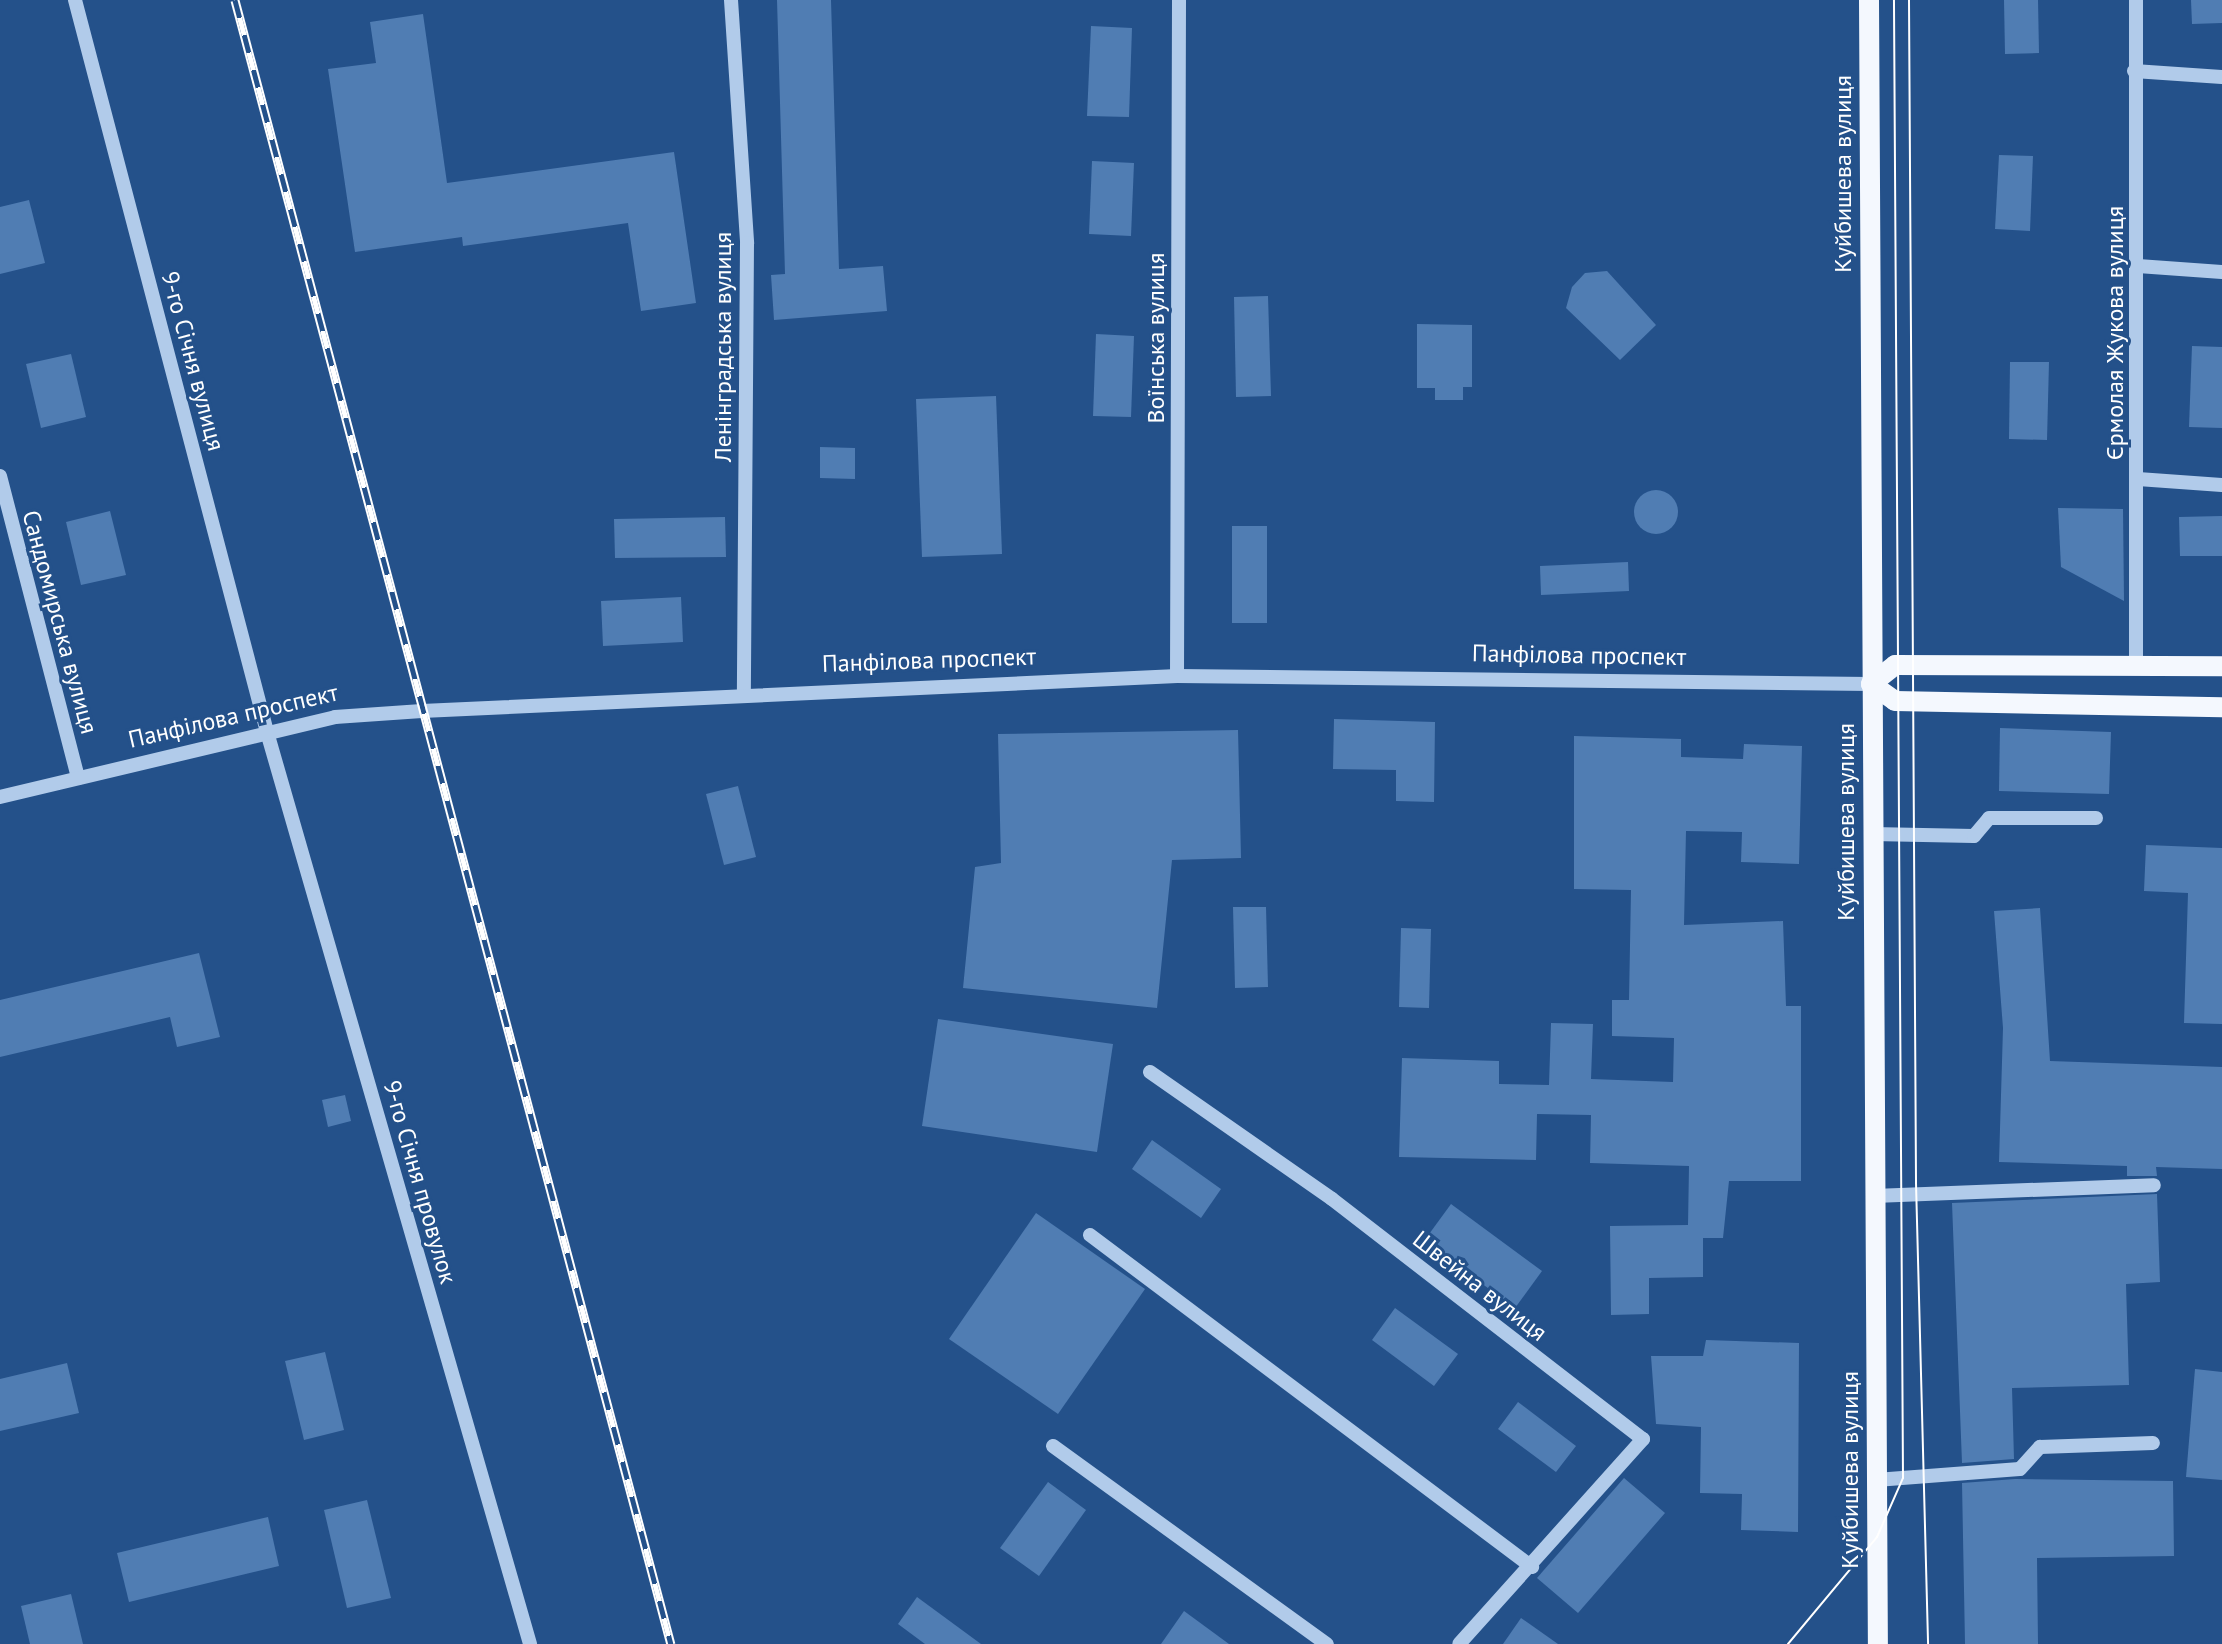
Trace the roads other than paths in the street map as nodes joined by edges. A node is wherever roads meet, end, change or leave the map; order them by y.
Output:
1 (75, 0) edge
2 (731, 0) edge
3 (1179, 0) edge
4 (1869, 0) edge
5 (2136, 0) edge
6 (2134, 71) junction
7 (2222, 77) edge
8 (2138, 266) junction
9 (2222, 272) edge
10 (0, 476) edge
11 (2138, 479) junction
12 (2222, 485) edge
13 (2222, 666) edge
14 (2136, 667) junction
15 (1177, 676) junction
16 (1871, 684) junction
17 (744, 694) junction
18 (2222, 707) edge
19 (267, 732) junction
20 (78, 778) junction
21 (0, 797) edge
22 (2096, 818) dead end
23 (1872, 834) junction
24 (1150, 1072) dead end
25 (2154, 1185) dead end
26 (1874, 1196) junction
27 (1090, 1235) dead end
28 (2153, 1443) dead end
29 (1053, 1446) dead end
30 (1876, 1480) junction
31 (1532, 1567) junction
32 (530, 1644) edge
33 (1327, 1644) edge
34 (1459, 1644) edge
35 (1878, 1644) edge

1 - 19 street, 9-го Січня вулиця
2 - 17 street, Ленінградська вулиця
3 - 15 street, Воїнська вулиця
4 - 16 main road, Куйбишева вулиця
5 - 6 street, Єрмолая Жукова вулиця
6 - 7 street
6 - 8 street, Єрмолая Жукова вулиця
8 - 9 street
8 - 11 street, Єрмолая Жукова вулиця
10 - 20 street, Сандомирська вулиця
11 - 12 street
11 - 14 street, Єрмолая Жукова вулиця
13 - 14 main road
14 - 16 main road
15 - 16 street, Панфілова проспект
15 - 17 street, Панфілова проспект
16 - 18 main road
16 - 23 main road, Куйбишева вулиця
17 - 19 street, Панфілова проспект
19 - 20 street, Панфілова проспект
19 - 32 street, 9-го Січня провулок
20 - 21 street, Панфілова проспект
22 - 23 street
23 - 26 main road, Куйбишева вулиця
24 - 31 street, Швейна вулиця
25 - 26 street
26 - 30 main road, Куйбишева вулиця
27 - 31 street
28 - 30 street
29 - 33 street
30 - 35 main road, Куйбишева вулиця
31 - 34 street, Швейна вулиця

